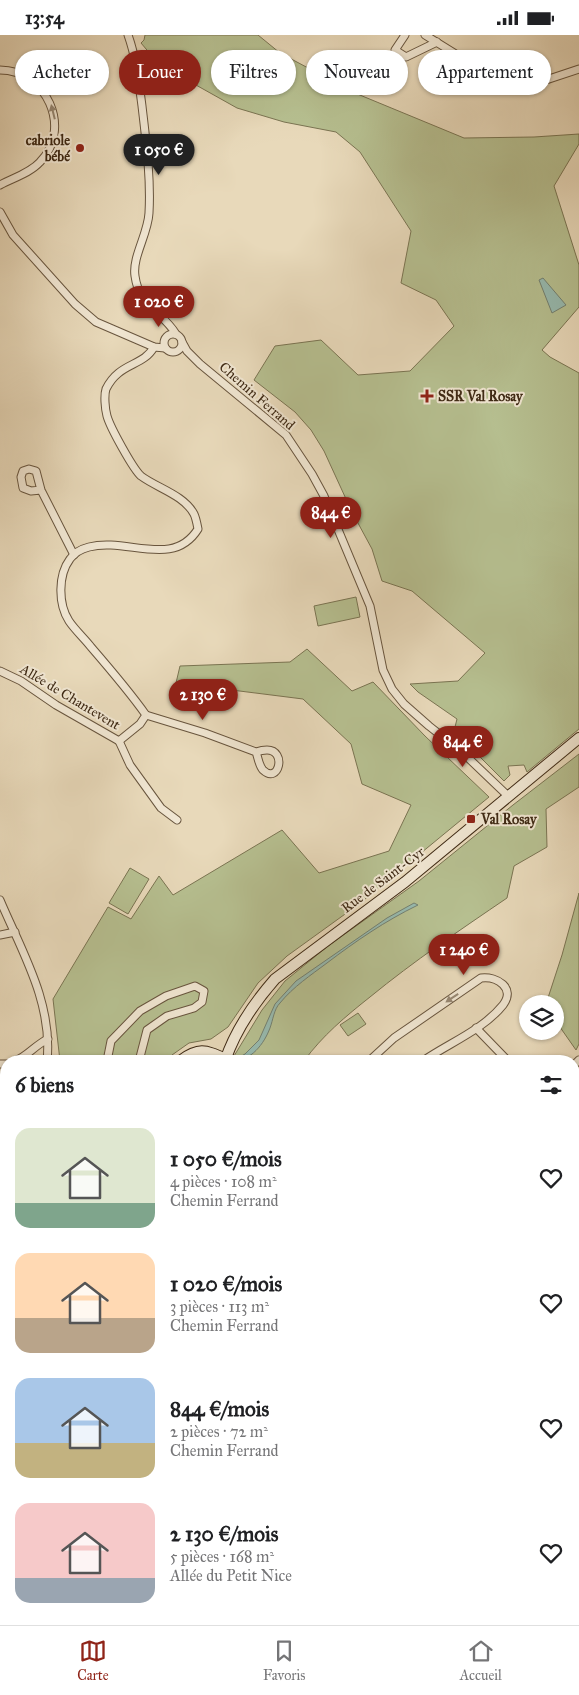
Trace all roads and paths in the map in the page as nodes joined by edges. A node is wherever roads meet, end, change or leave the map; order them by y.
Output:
1 (128, 35) edge
2 (405, 35) edge
3 (425, 35) edge
4 (437, 42) junction
5 (579, 69) edge
6 (0, 70) edge
7 (0, 185) edge
8 (0, 212) edge
9 (163, 319) junction
10 (176, 334) junction
11 (166, 337) junction
12 (182, 342) junction
13 (146, 343) junction
14 (154, 347) junction
15 (165, 347) junction
16 (174, 352) junction
17 (200, 364) junction
18 (41, 490) dead end
19 (74, 555) junction
20 (0, 671) edge
21 (146, 715) junction
22 (579, 738) edge
23 (119, 741) junction
24 (256, 752) dead end
25 (508, 796) junction
26 (178, 820) dead end
27 (0, 900) edge
28 (15, 932) junction
29 (0, 935) edge
30 (476, 1028) junction
31 (48, 1039) junction
32 (27, 1055) edge
33 (47, 1055) edge
34 (108, 1055) edge
35 (141, 1055) edge
36 (188, 1055) edge
37 (216, 1055) edge
38 (228, 1055) edge
39 (374, 1055) edge
40 (433, 1055) edge
41 (502, 1055) edge

1 - 9 street
2 - 4 street
3 - 4 street
4 - 5 street
7 -> 6 street
8 - 13 street
9 - 10 street
9 - 11 street
10 - 11 street
10 - 12 street
11 - 13 street
11 - 15 street
12 - 16 street
12 - 17 street, Chemin Ferrand
13 - 14 street
14 - 15 street
14 - 19 street
15 - 16 street
16 - 17 street, Chemin Ferrand
17 - 25 street, Chemin Ferrand
18 - 19 street
19 - 21 street
20 - 23 street, Allée de Chantevent
21 - 23 street, Allée de Chantevent
21 - 24 street
22 - 25 main road, Rue de Saint-Cyr
23 - 26 street
25 - 38 main road, Rue de Saint-Cyr
27 - 28 street
28 - 29 street
28 - 31 street
30 -> 39 street
30 - 40 street
30 - 41 street
31 - 32 street
31 - 33 street
34 - 35 street
36 - 37 main road

